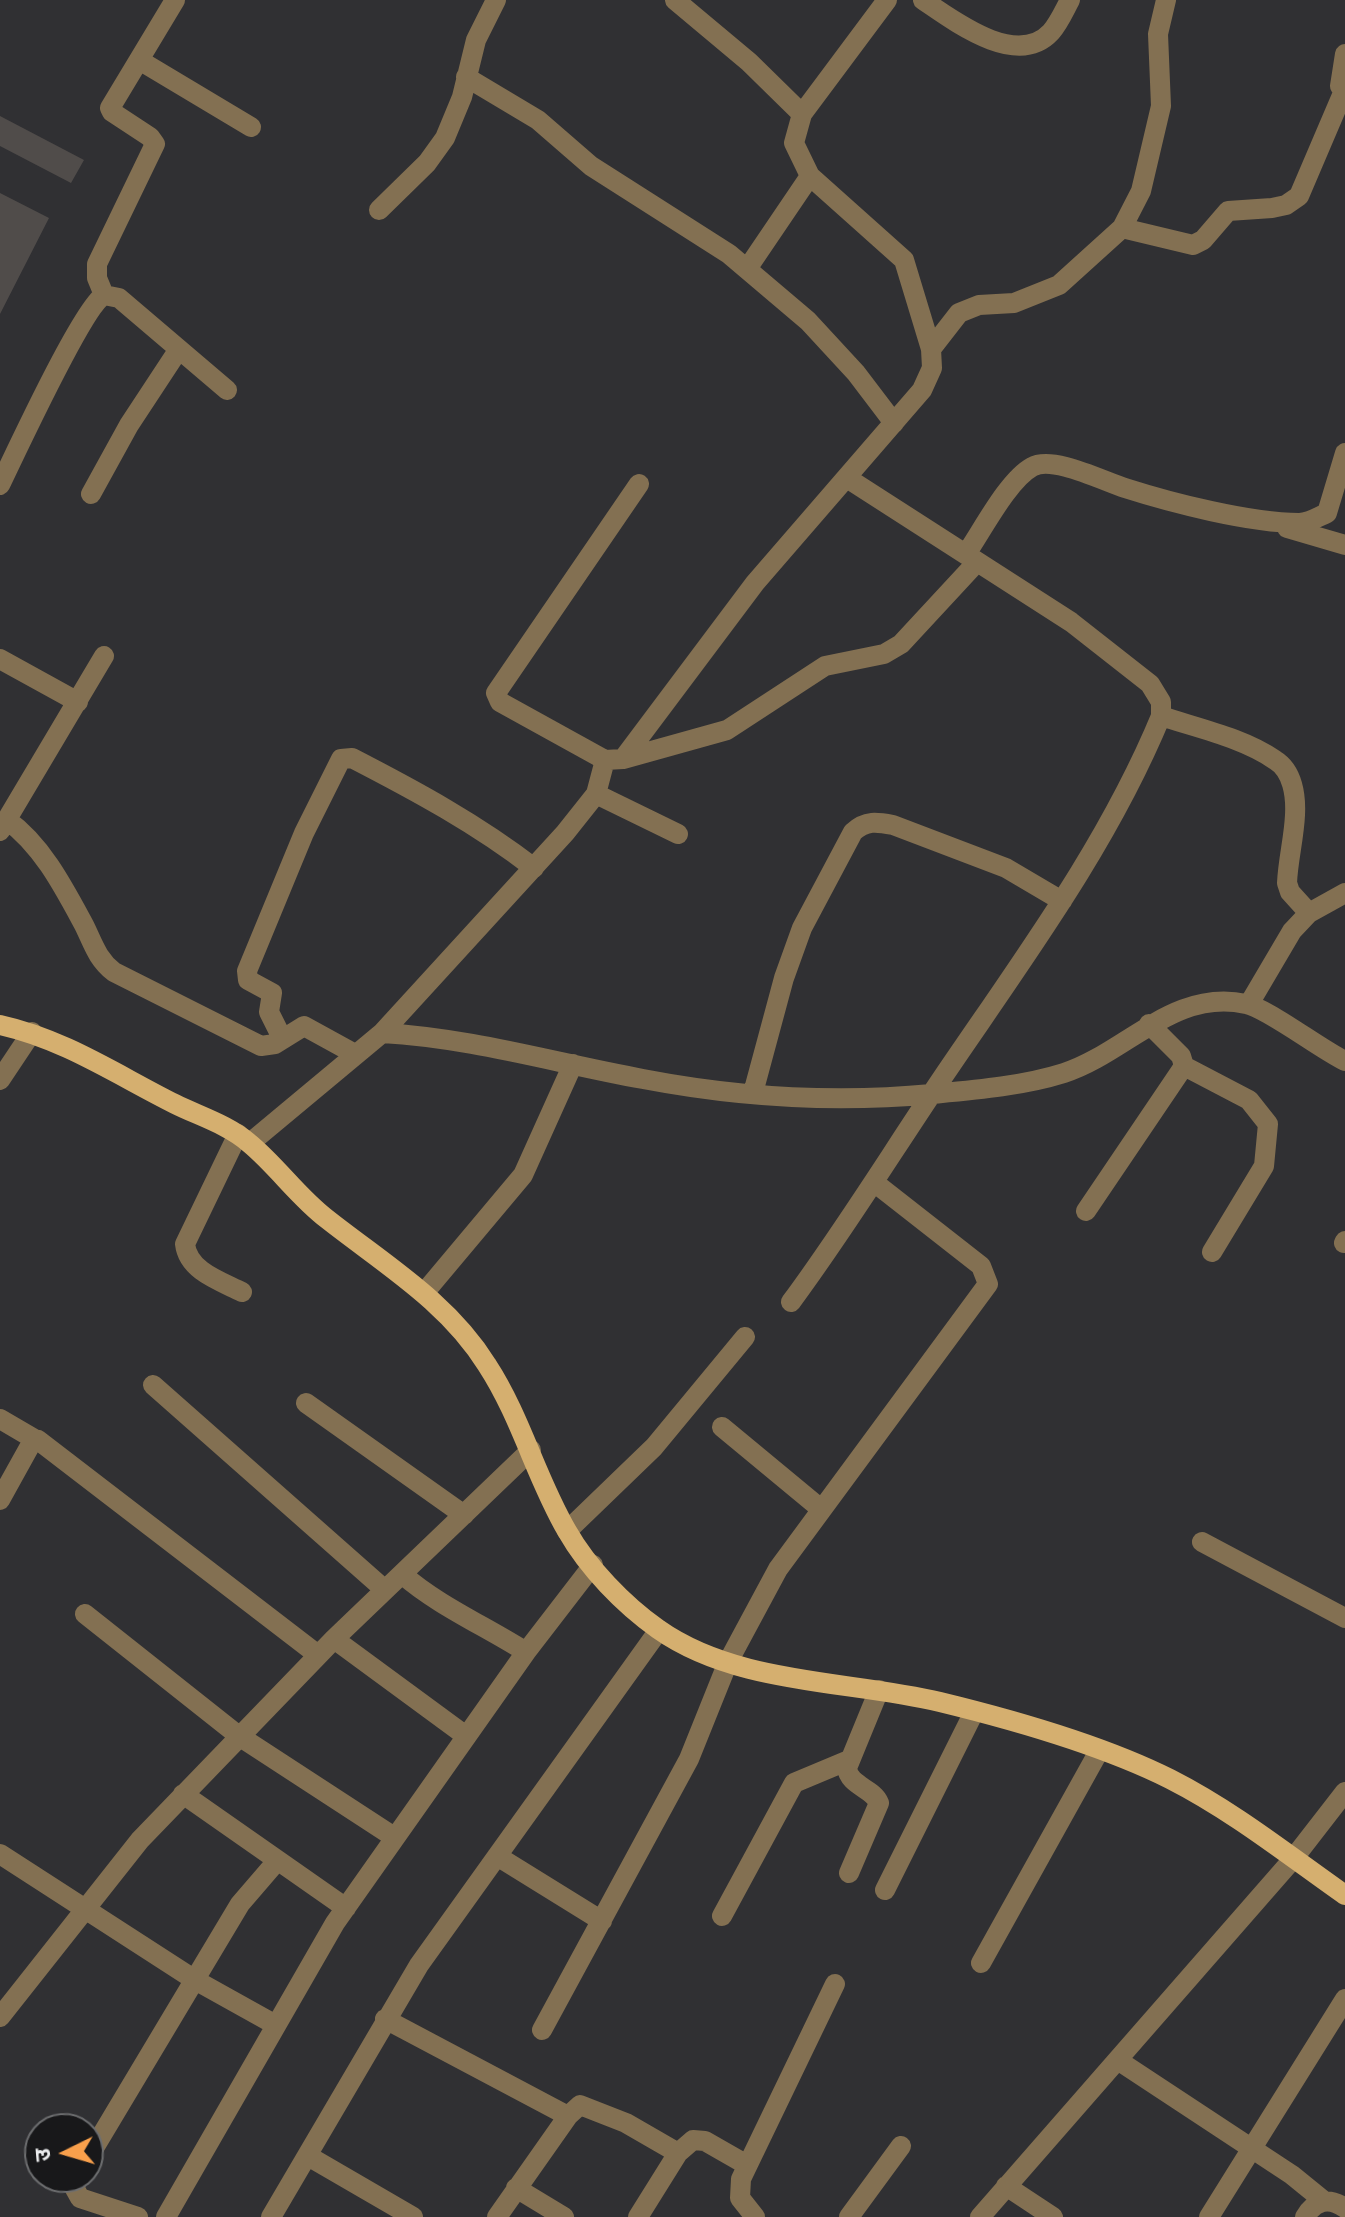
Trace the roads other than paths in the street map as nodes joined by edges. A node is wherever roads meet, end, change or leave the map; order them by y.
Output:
1 (175, 0) edge
2 (496, 0) edge
3 (675, 0) edge
4 (887, 0) edge
5 (923, 0) edge
6 (1070, 0) edge
7 (1166, 0) edge
8 (1345, 54) edge
9 (139, 60) junction
10 (466, 77) junction
11 (1344, 93) edge
12 (802, 114) junction
13 (251, 127) dead end
14 (810, 176) junction
15 (379, 210) dead end
16 (1122, 228) junction
17 (747, 269) junction
18 (104, 295) junction
19 (179, 349) junction
20 (931, 349) junction
21 (227, 390) dead end
22 (894, 423) junction
23 (1345, 453) edge
24 (847, 478) junction
25 (639, 484) dead end
26 (0, 485) edge
27 (91, 494) dead end
28 (1248, 517) junction
29 (1345, 545) edge
30 (972, 558) junction
31 (104, 656) dead end
32 (0, 659) edge
33 (78, 702) junction
34 (1161, 716) junction
35 (614, 759) junction
36 (596, 794) junction
37 (4, 826) edge
38 (678, 834) dead end
39 (534, 868) junction
40 (1345, 893) edge
41 (1062, 901) junction
42 (1309, 913) junction
43 (1249, 1004) junction
44 (1149, 1024) junction
45 (0, 1025) edge
46 (32, 1032) junction
47 (382, 1033) junction
48 (282, 1038) junction
49 (355, 1054) junction
50 (1345, 1061) edge
51 (573, 1064) junction
52 (1184, 1066) junction
53 (0, 1080) edge
54 (753, 1093) junction
55 (931, 1094) junction
56 (244, 1139) junction
57 (875, 1183) junction
58 (1086, 1211) dead end
59 (1212, 1252) dead end
60 (242, 1292) dead end
61 (424, 1293) junction
62 (791, 1302) dead end
63 (745, 1337) dead end
64 (153, 1385) dead end
65 (306, 1403) dead end
66 (0, 1419) edge
67 (722, 1427) dead end
68 (36, 1440) junction
69 (531, 1450) junction
70 (0, 1500) edge
71 (821, 1509) junction
72 (464, 1515) junction
73 (567, 1531) junction
74 (1202, 1542) dead end
75 (593, 1565) junction
76 (402, 1574) junction
77 (385, 1590) junction
78 (85, 1614) dead end
79 (1345, 1618) edge
80 (659, 1630) junction
81 (334, 1639) junction
82 (526, 1652) junction
83 (318, 1655) junction
84 (728, 1662) junction
85 (879, 1690) junction
86 (974, 1712) junction
87 (239, 1736) junction
88 (466, 1736) junction
89 (1099, 1751) junction
90 (849, 1760) junction
91 (1345, 1792) edge
92 (183, 1794) junction
93 (394, 1837) junction
94 (0, 1854) edge
95 (497, 1856) junction
96 (1293, 1859) junction
97 (277, 1861) junction
98 (849, 1873) dead end
99 (885, 1890) dead end
100 (1345, 1895) edge
101 (87, 1907) junction
102 (346, 1908) junction
103 (722, 1916) dead end
104 (602, 1921) junction
105 (981, 1963) dead end
106 (195, 1980) junction
107 (835, 1984) dead end
108 (1345, 1999) edge
109 (0, 2017) edge
110 (385, 2019) junction
111 (274, 2024) junction
112 (542, 2030) dead end
113 (1119, 2061) junction
114 (568, 2116) junction
115 (104, 2131) edge
116 (901, 2146) dead end
117 (1251, 2148) junction
118 (678, 2153) junction
119 (308, 2156) junction
120 (747, 2165) junction
121 (1006, 2186) junction
122 (516, 2188) junction
123 (77, 2193) edge
124 (1324, 2201) junction
125 (1345, 2208) edge
126 (138, 2217) edge
127 (166, 2217) edge
128 (271, 2217) edge
129 (413, 2217) edge
130 (497, 2217) edge
131 (564, 2217) edge
132 (638, 2217) edge
133 (755, 2217) edge
134 (849, 2217) edge
135 (980, 2217) edge
136 (1053, 2217) edge
137 (1209, 2217) edge
138 (1305, 2217) edge

1 - 9 street
2 - 10 street
3 - 12 street
4 - 12 street
5 - 6 street
7 - 16 street
8 - 11 street
9 - 13 street
9 - 18 street
10 - 15 street
10 - 17 street
11 - 16 street
12 - 14 street
14 - 17 street
14 - 20 street
16 - 20 street
17 - 22 street
18 - 19 street
18 - 26 street
19 - 21 street
19 - 27 street
20 - 22 street
22 - 24 street
23 - 28 street
24 - 30 street
24 - 35 street
25 - 35 street
28 - 29 street
28 - 30 street
30 - 34 street
30 - 35 street
31 - 33 street
32 - 33 street
33 - 37 street
34 - 41 street
34 - 42 street
35 - 36 street
36 - 38 street
36 - 39 street
37 - 48 street
39 - 47 street
39 - 48 street
40 - 42 street
41 - 54 street
41 - 55 street
42 - 43 street
43 - 44 street
43 - 50 street
44 - 52 street
44 - 55 street
45 - 46 main road
46 - 53 street
46 - 56 main road
47 - 49 street
47 - 51 street
48 - 49 street
49 - 56 street
51 - 54 street
51 - 61 street
52 - 58 street
52 - 59 street
54 - 55 street
55 - 57 street
56 - 60 street
56 - 61 main road
57 - 62 street
57 - 71 street
61 - 69 main road
63 - 73 street
64 - 77 street
65 - 72 street
66 - 68 street
67 - 71 street
68 - 70 street
68 - 83 street
69 - 72 street
69 - 73 main road
71 - 84 street
72 - 76 street
73 - 75 main road
74 - 79 street
75 - 80 main road
75 - 82 street
76 - 77 street
76 - 82 street
77 - 81 street
78 - 87 street
80 - 84 main road
80 - 95 street
81 - 83 street
81 - 88 street
82 - 88 street
83 - 87 street
84 - 85 main road
84 - 104 street
85 - 86 main road
85 - 90 street
86 - 89 main road
86 - 99 street
87 - 92 street
87 - 93 street
88 - 93 street
89 - 96 main road
89 - 105 street
90 - 98 street
90 - 103 street
91 - 96 street
92 - 97 street
92 - 101 street
93 - 102 street
94 - 101 street
95 - 104 street
95 - 110 street
96 - 100 main road
96 - 113 street
97 - 102 street
97 - 106 street
101 - 106 street
101 - 109 street
102 - 111 street
104 - 112 street
106 - 111 street
106 - 115 street
107 - 120 street
108 - 117 street
110 - 114 street
110 - 119 street
111 - 127 street
113 - 117 street
113 - 121 street
114 - 118 street
114 - 122 street
116 - 134 street
117 - 124 street
117 - 137 street
118 - 120 street
118 - 132 street
119 - 128 street
119 - 129 street
120 - 133 street
121 - 135 street
121 - 136 street
122 - 130 street
122 - 131 street
123 - 126 street
124 - 125 street
124 - 138 street

